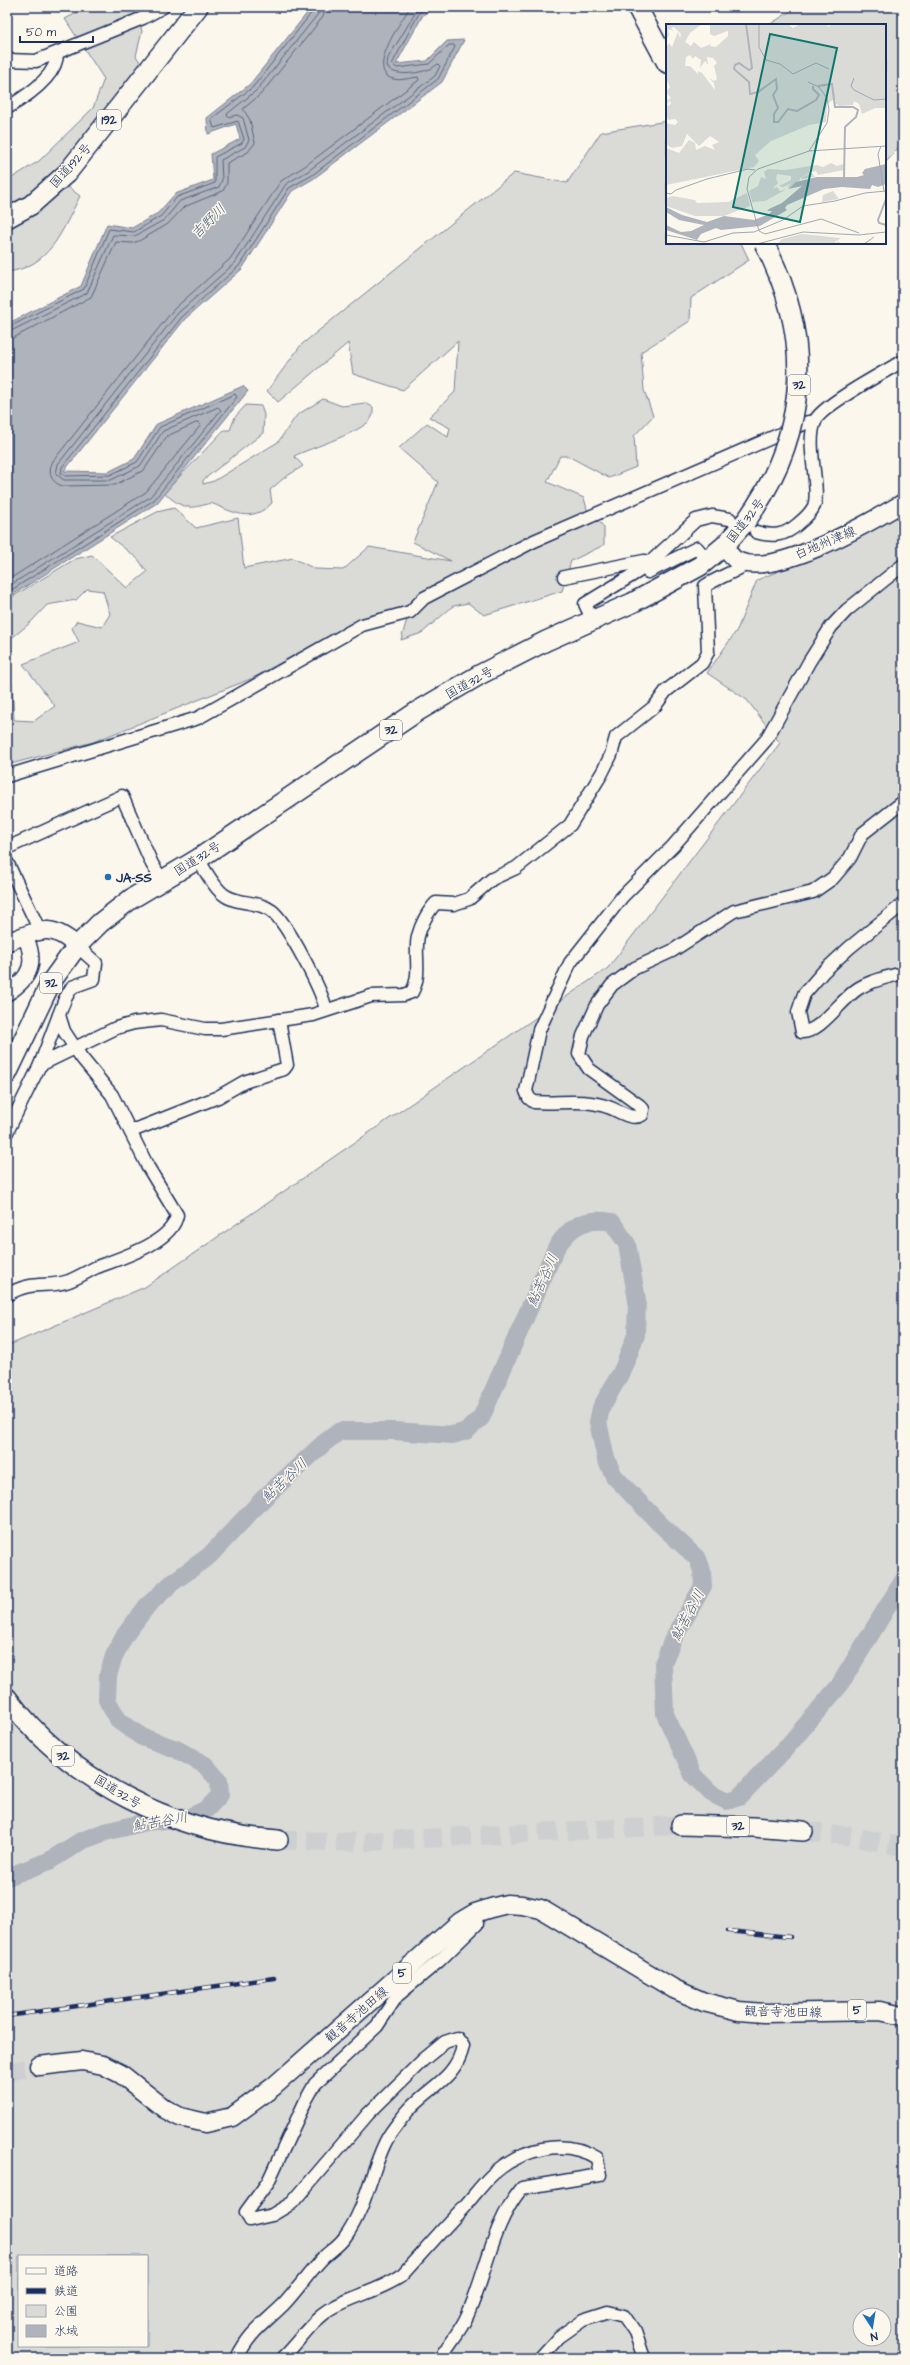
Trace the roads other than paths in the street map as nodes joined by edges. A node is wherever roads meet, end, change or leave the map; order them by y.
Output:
1 (163, 7) edge
2 (198, 7) edge
3 (637, 7) edge
4 (57, 53) junction
5 (7, 60) edge
6 (666, 61) edge
7 (7, 108) edge
8 (7, 218) edge
9 (764, 244) edge
10 (903, 361) edge
11 (815, 422) junction
12 (903, 503) edge
13 (744, 524) junction
14 (724, 546) junction
15 (708, 561) junction
16 (748, 563) junction
17 (648, 565) junction
18 (903, 565) edge
19 (564, 577) dead end
20 (593, 621) junction
21 (7, 776) edge
22 (903, 802) edge
23 (7, 848) edge
24 (198, 859) junction
25 (7, 862) edge
26 (162, 880) junction
27 (903, 904) edge
28 (33, 933) junction
29 (7, 942) edge
30 (77, 946) junction
31 (903, 973) edge
32 (7, 993) edge
33 (326, 1010) junction
34 (59, 1015) junction
35 (279, 1020) junction
36 (75, 1048) junction
37 (40, 1065) junction
38 (7, 1074) edge
39 (132, 1131) junction
40 (7, 1132) edge
41 (7, 1295) edge
42 (7, 1698) edge
43 (686, 1825) tunnel mouth
44 (803, 1831) tunnel mouth
45 (270, 1840) tunnel mouth
46 (475, 1913) junction
47 (903, 2016) edge
48 (38, 2066) tunnel mouth
49 (237, 2358) edge
50 (282, 2358) edge
51 (440, 2358) edge
52 (540, 2358) edge
53 (644, 2358) edge

1 - 4 street
2 - 8 highway, 国道192号 / 192
3 - 6 highway
4 - 5 street
4 - 7 street
9 - 13 highway, 国道32号 / 32, bridge
10 - 11 street
11 - 13 street
11 - 21 street
12 - 16 main road, 白地州津線
13 - 14 highway, 国道32号 / 32
13 - 17 street
14 - 15 highway, 国道32号 / 32
14 - 16 main road
15 - 17 street
15 - 20 highway, 国道32号 / 32
16 - 33 street
17 - 19 street
17 - 20 street
18 - 22 street
20 - 24 highway, 国道32号 / 32
23 - 26 street
24 - 26 highway, 国道32号 / 32
24 - 33 street
25 - 28 street
26 - 30 highway, 国道32号 / 32
27 - 31 street
28 - 29 main road
28 - 30 main road
28 - 32 street
30 - 34 street
30 - 38 highway, 国道32号 / 32
33 - 35 street
34 - 36 street
34 - 37 street
35 - 36 street
35 - 39 street
36 - 37 street
36 - 39 street
37 - 40 street
39 - 41 street
42 - 45 highway, 国道32号 / 32
43 - 44 highway, 32
46 - 47 main road, 観音寺池田線 / 5
46 - 48 main road, 観音寺池田線 / 5
46 - 49 street
50 - 51 street
52 - 53 street

